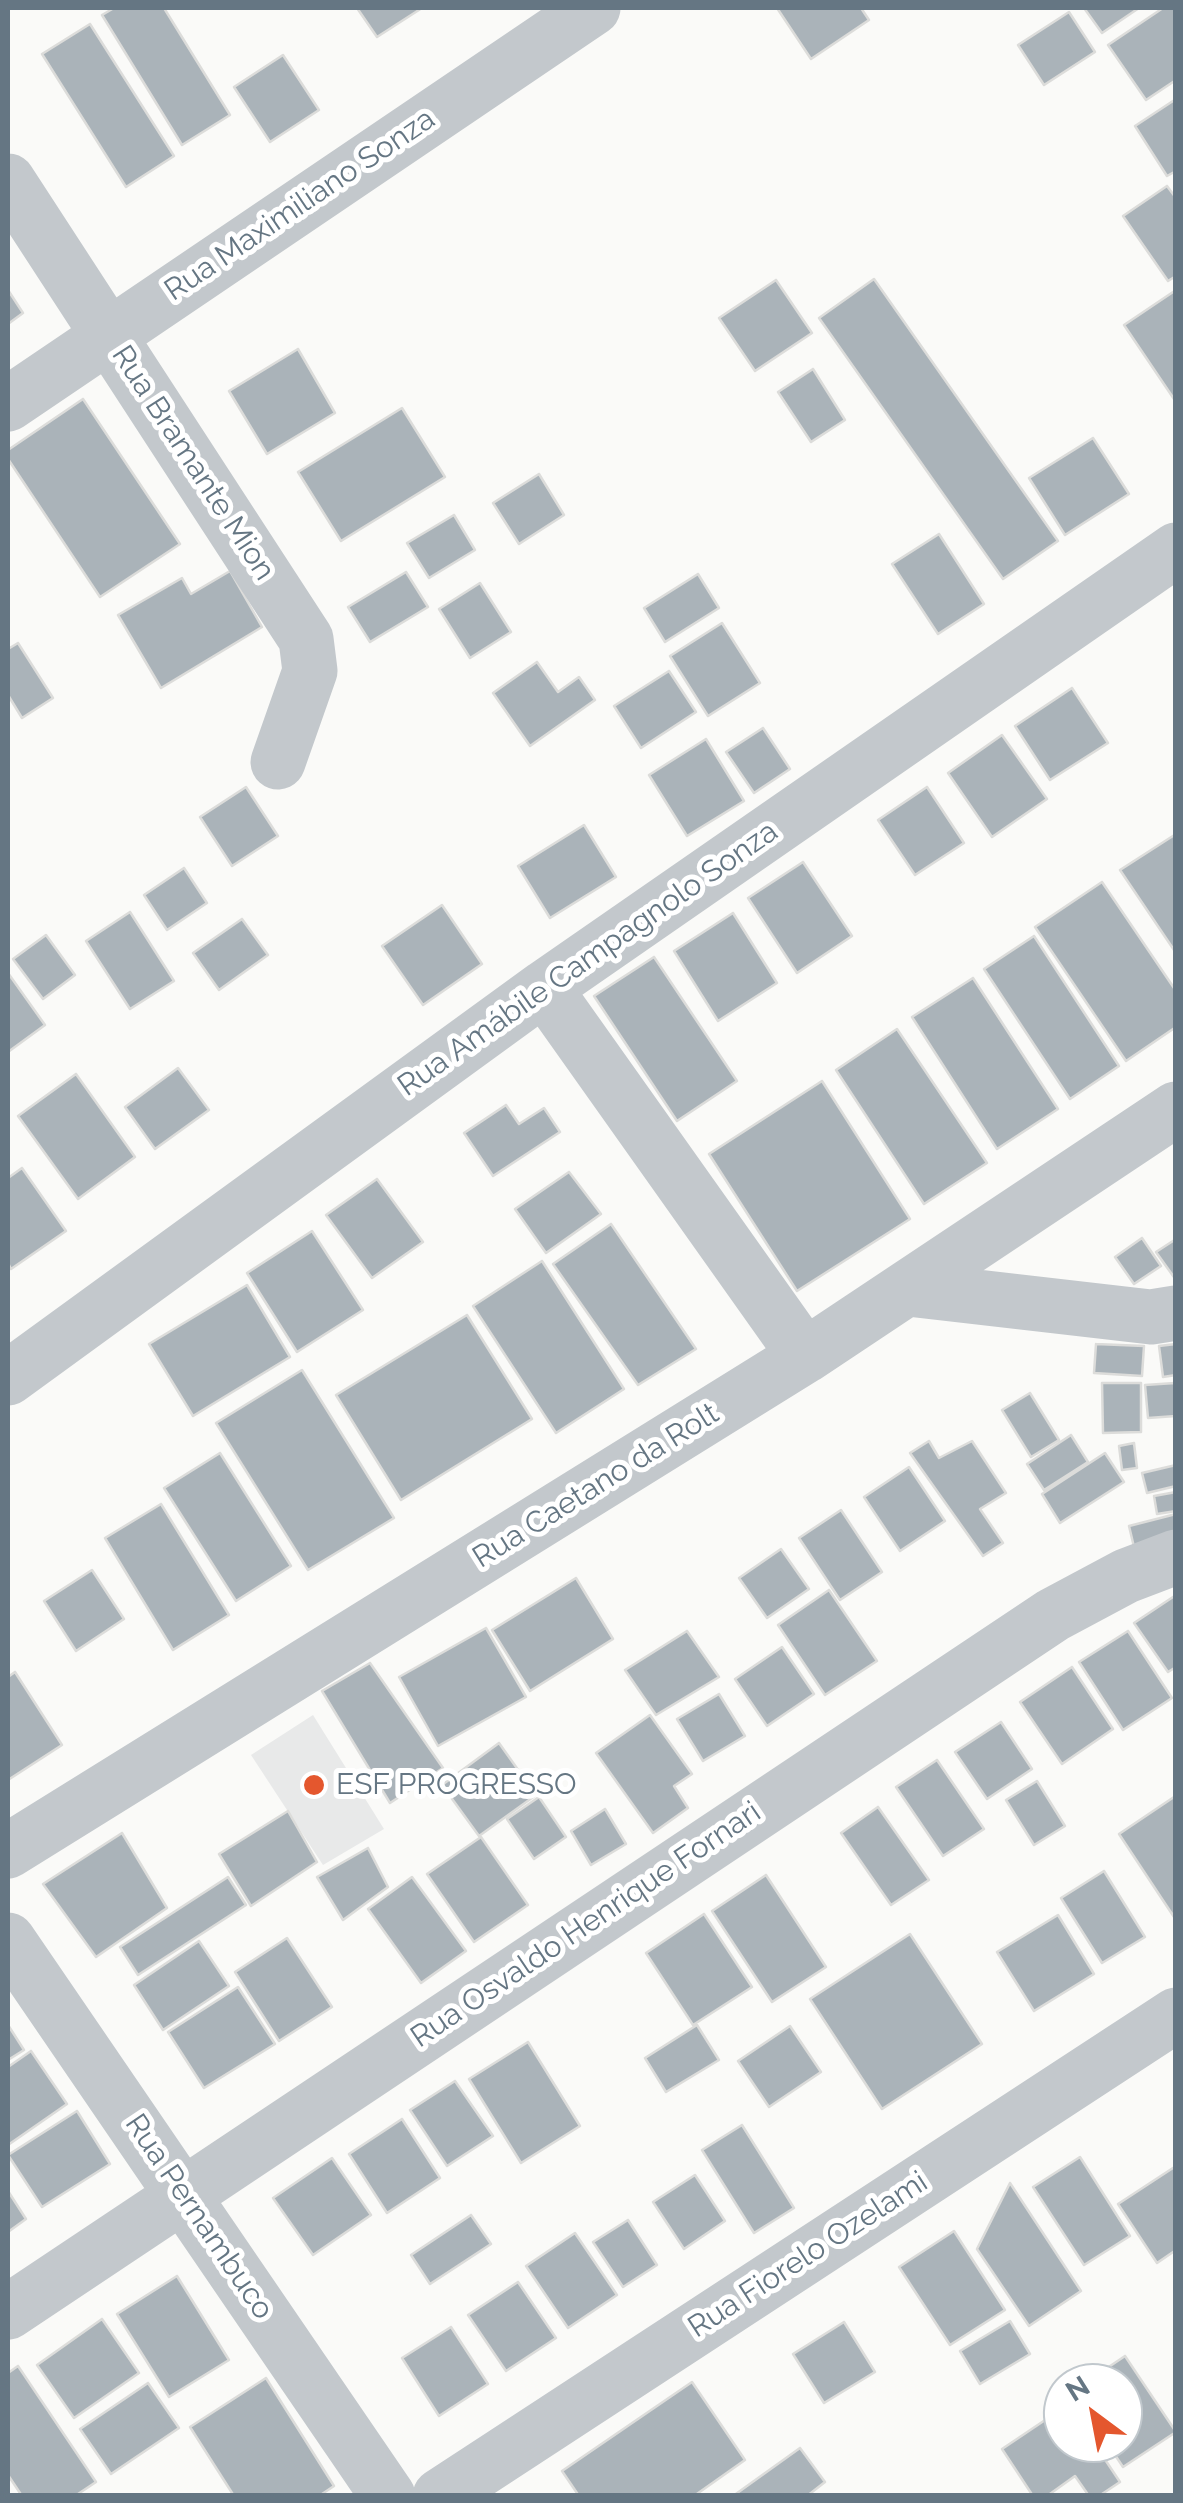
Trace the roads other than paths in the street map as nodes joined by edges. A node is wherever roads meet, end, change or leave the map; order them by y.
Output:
1 (593, 8) edge
2 (8, 181) edge
3 (110, 334) junction
4 (8, 404) edge
5 (1176, 550) edge
6 (278, 762) dead end
7 (544, 988) junction
8 (1176, 1108) edge
9 (908, 1289) junction
10 (1176, 1312) edge
11 (805, 1356) junction
12 (8, 1378) edge
13 (1176, 1557) edge
14 (8, 1851) edge
15 (8, 1940) edge
16 (1176, 2015) edge
17 (184, 2193) junction
18 (8, 2312) edge
19 (388, 2496) edge
20 (440, 2496) edge

1 - 3 street, Rua Maximiliano Sonza
2 - 3 street, Rua Bramante Mion
3 - 4 street, Rua Maximiliano Sonza
3 - 6 street, Rua Bramante Mion
5 - 7 street, Rua Amábile Campagnolo Sonza
7 - 11 street
7 - 12 street, Rua Amábile Campagnolo Sonza
8 - 9 street, Rua Caetano da Rolt
9 - 10 street
9 - 11 street, Rua Caetano da Rolt
11 - 14 street, Rua Caetano da Rolt
13 - 17 street, Rua Osvaldo Henrique Fornari
15 - 17 street, Rua Pernambuco
16 - 20 street, Rua Fiorelo Ozelami
17 - 18 street, Rua Osvaldo Henrique Fornari
17 - 19 street, Rua Pernambuco

